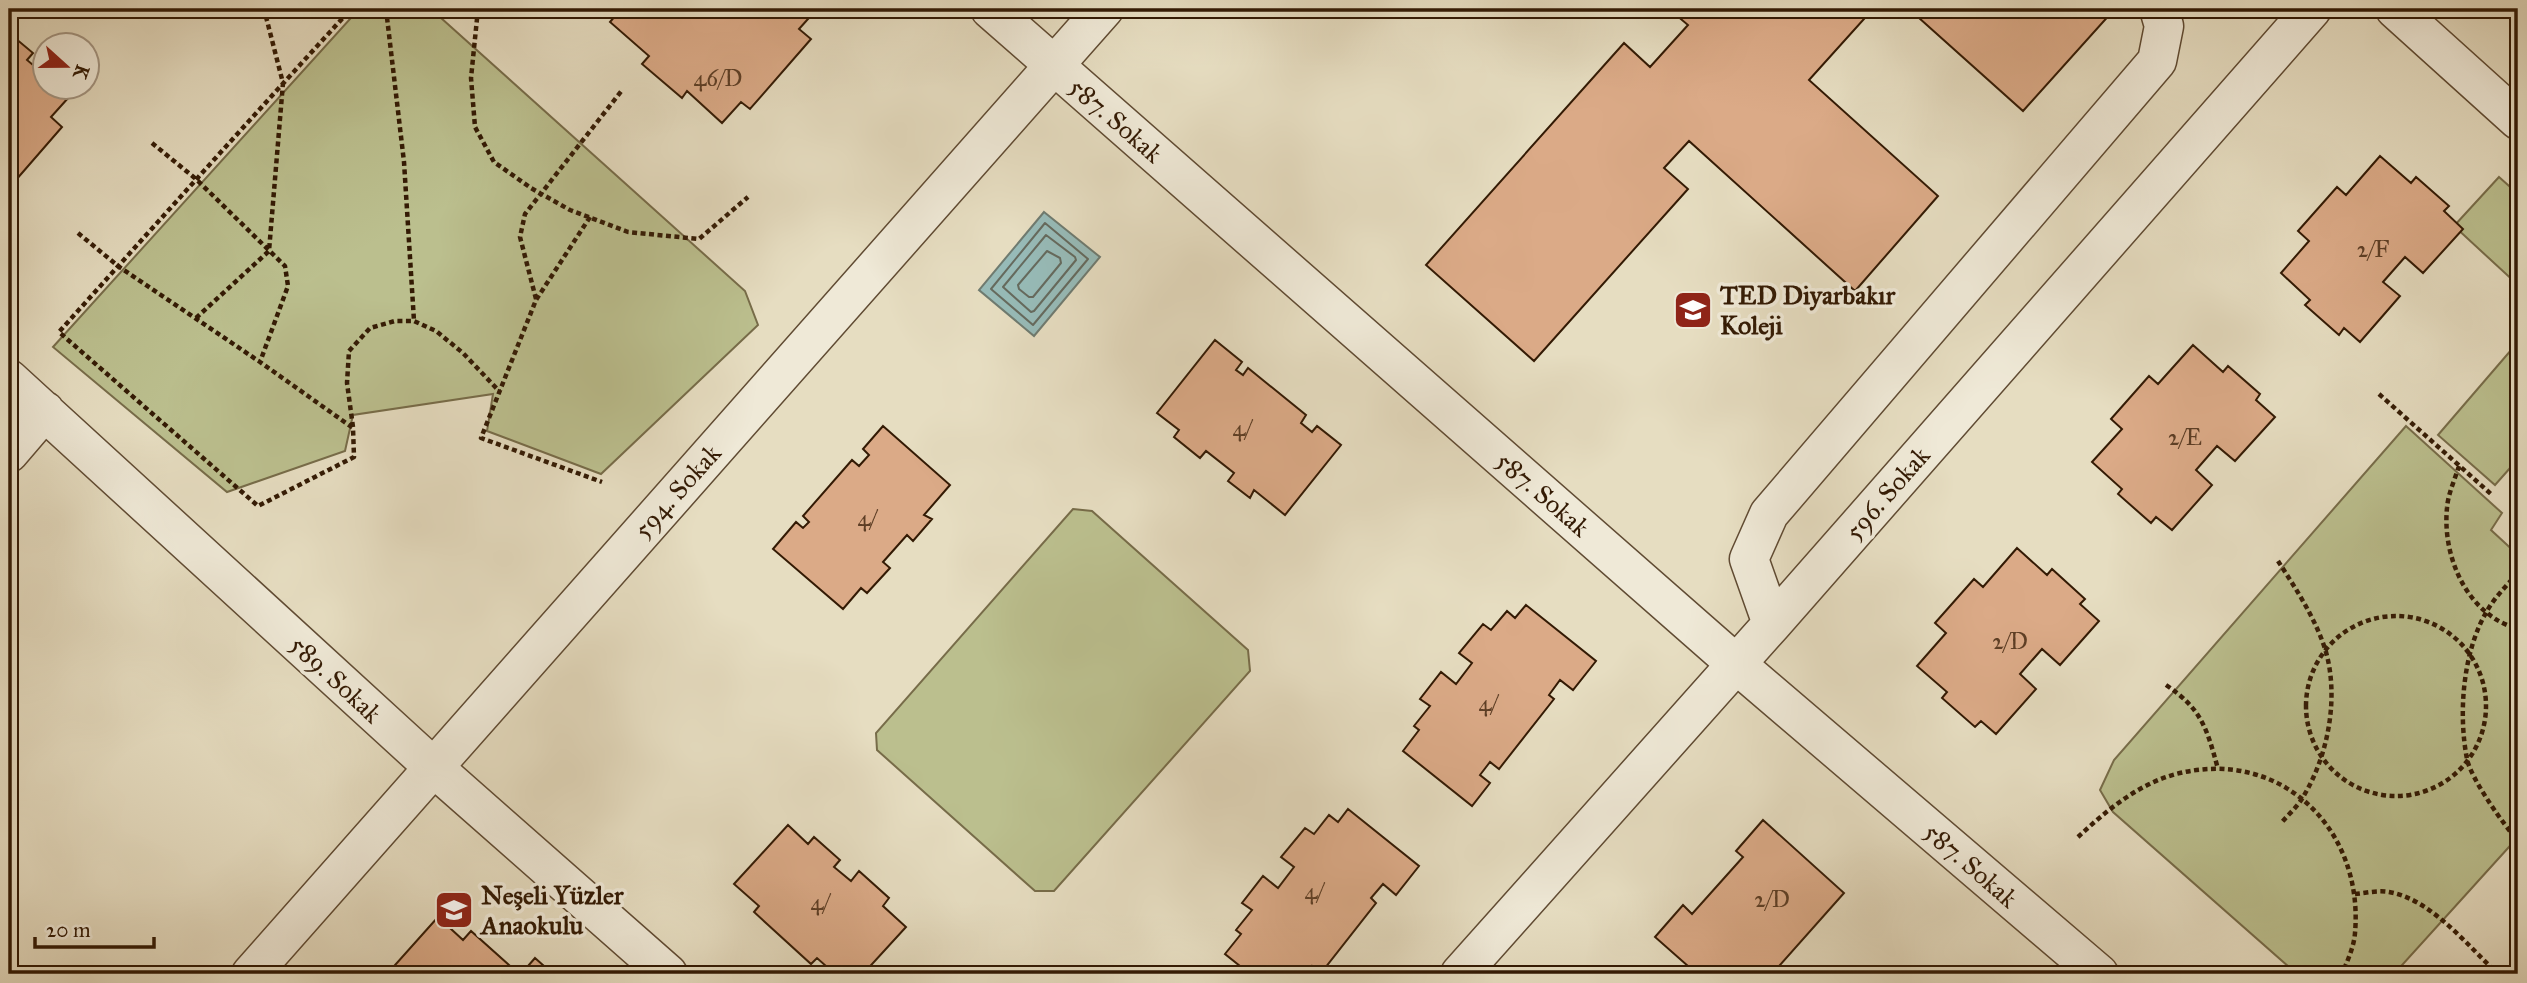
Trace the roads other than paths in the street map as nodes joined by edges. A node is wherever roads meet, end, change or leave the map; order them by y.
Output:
1 (990, 9) edge
2 (1104, 9) edge
3 (2159, 9) edge
4 (2312, 9) edge
5 (2395, 9) edge
6 (1054, 66) junction
7 (2518, 120) edge
8 (9, 379) edge
9 (45, 411) junction
10 (9, 453) edge
11 (1772, 624) junction
12 (1735, 663) junction
13 (432, 766) junction
14 (251, 974) edge
15 (668, 974) edge
16 (1460, 974) edge
17 (2099, 974) edge

1 - 6 street, 587. Sokak
2 - 6 street, 594. Sokak
3 - 11 street
4 - 11 street, 596. Sokak
5 - 7 street
6 - 12 street, 587. Sokak
6 - 13 street, 594. Sokak
8 - 9 street, 589. Sokak
9 - 10 street
9 - 13 street, 589. Sokak
11 - 12 street, 596. Sokak
12 - 16 street, 596. Sokak
12 - 17 street, 587. Sokak
13 - 14 street, 594. Sokak
13 - 15 street, 589. Sokak

